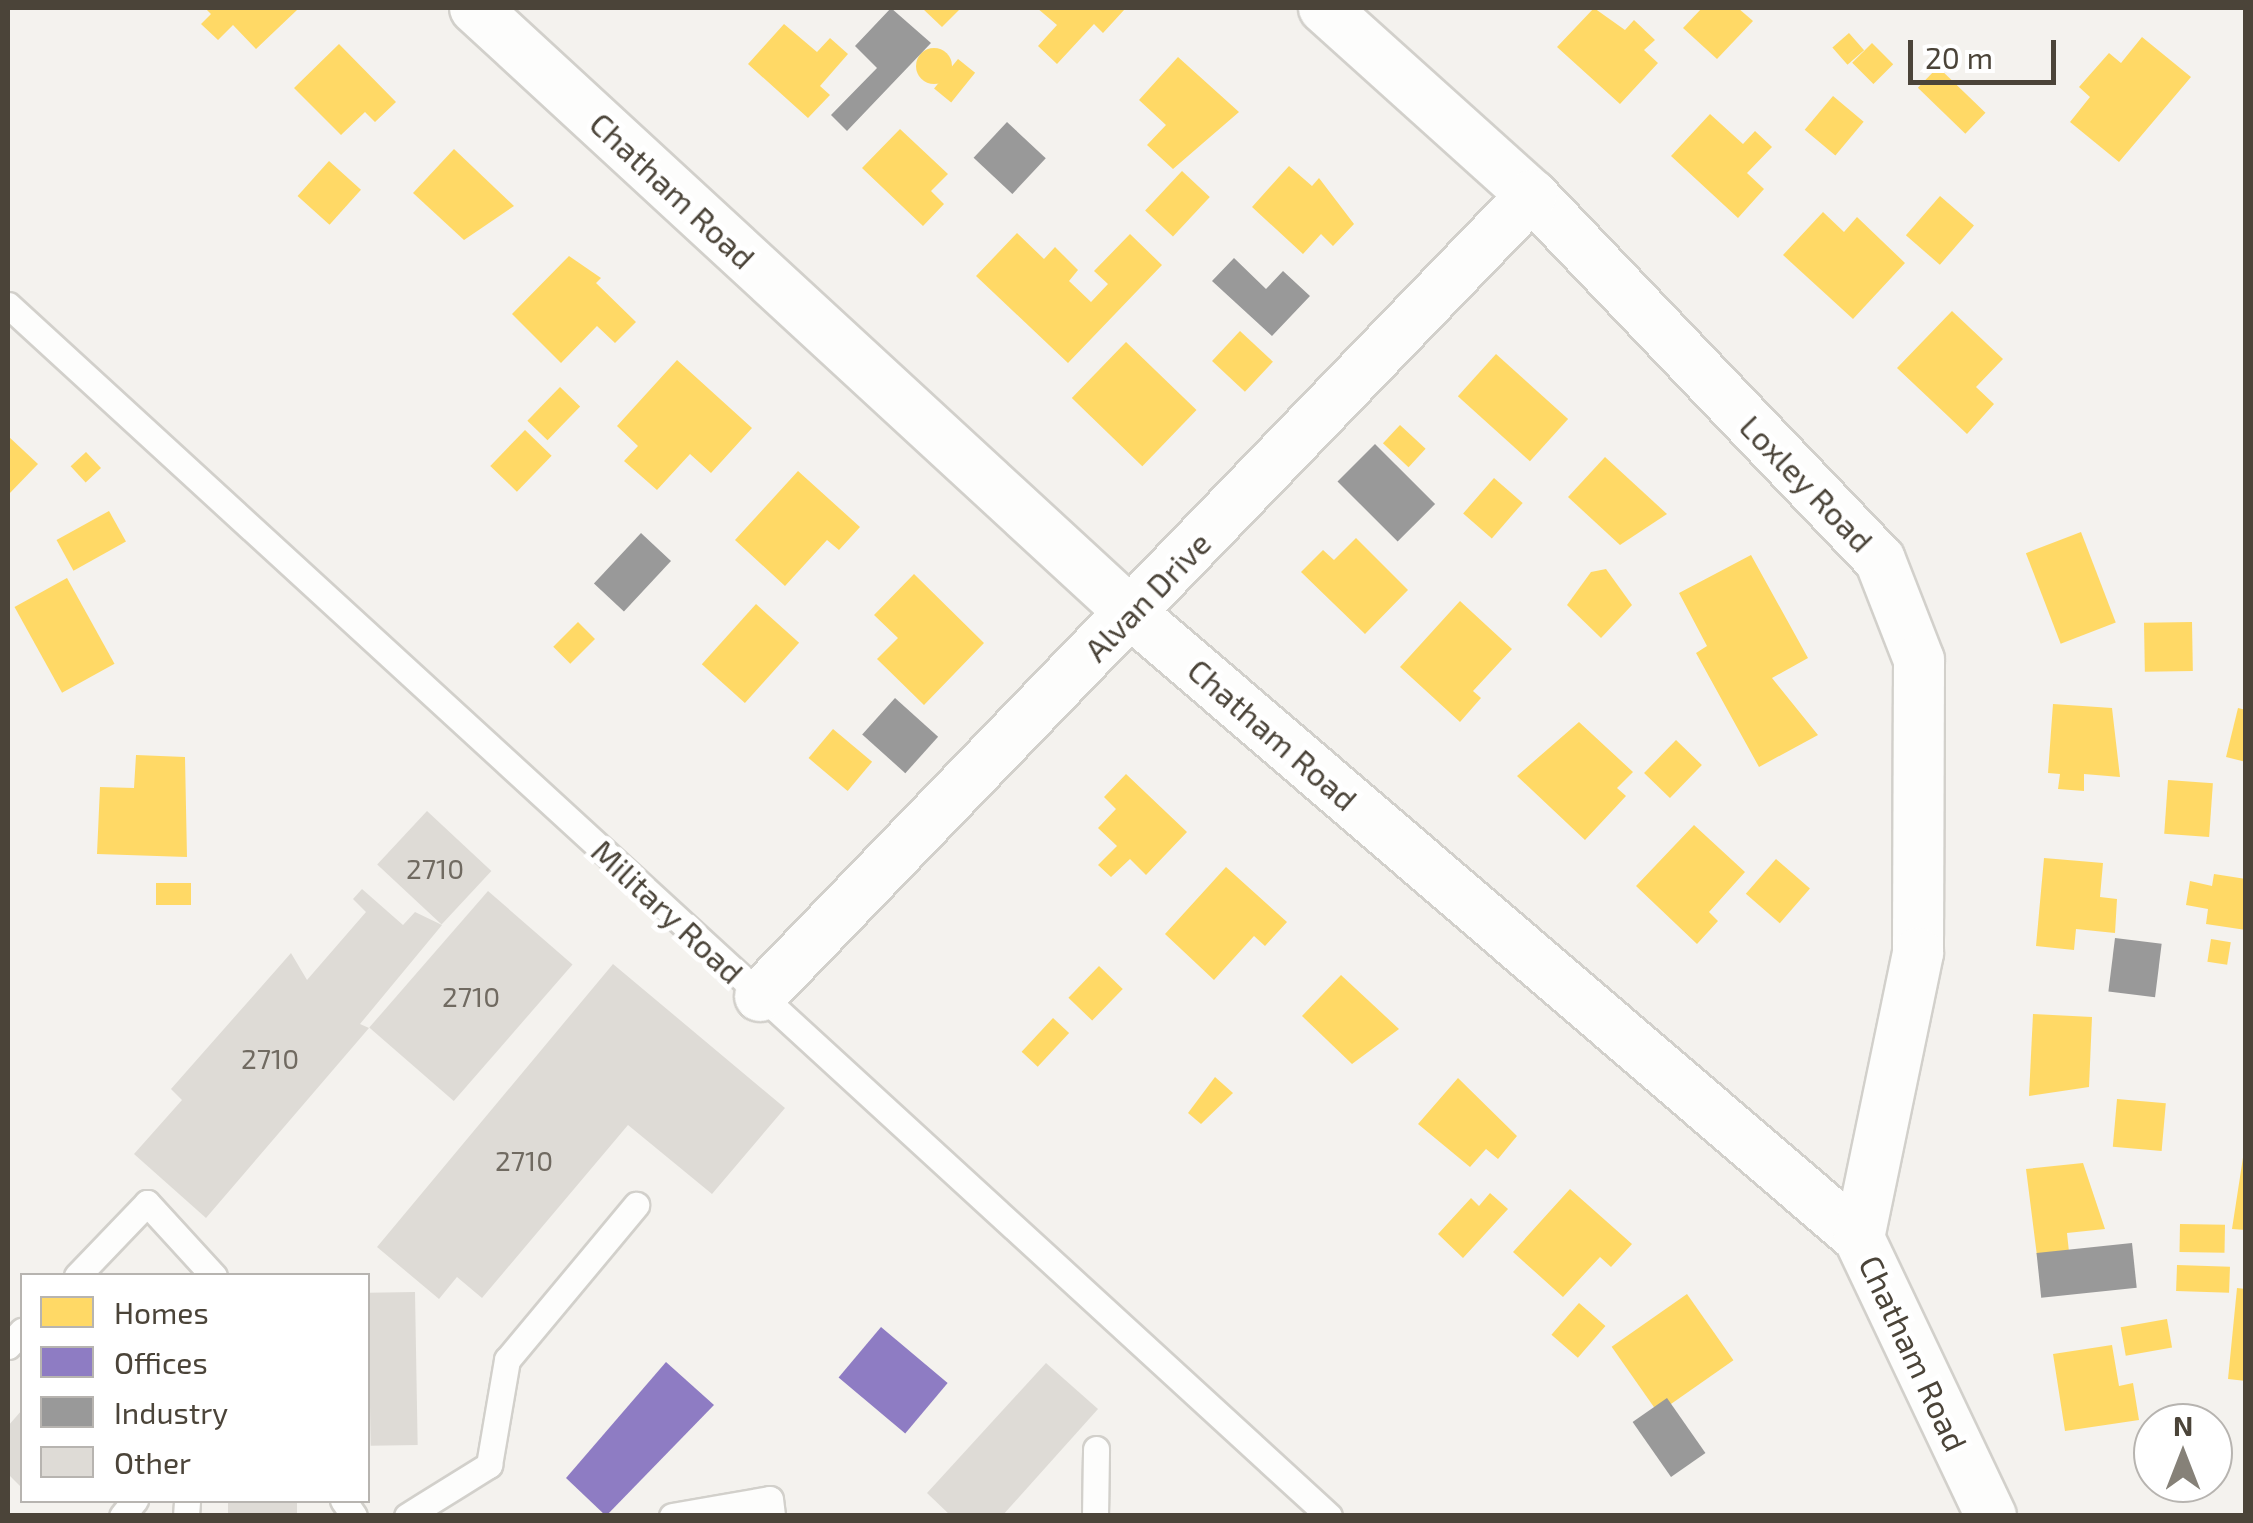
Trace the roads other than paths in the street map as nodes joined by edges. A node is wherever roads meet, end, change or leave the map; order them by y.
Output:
1 (474, 8) edge
2 (1324, 8) edge
3 (1532, 195) junction
4 (8, 305) edge
5 (1131, 613) junction
6 (760, 996) junction
7 (636, 1205) dead end
8 (1859, 1238) junction
9 (79, 1273) edge
10 (211, 1273) edge
11 (1096, 1448) dead end
12 (407, 1516) edge
13 (672, 1516) edge
14 (772, 1516) edge
15 (1095, 1516) edge
16 (1330, 1516) edge
17 (1991, 1516) edge

1 - 5 street, Chatham Road
2 - 3 street, Loxley Road
3 - 5 street, Alvan Drive
3 - 8 street, Loxley Road
4 - 6 lane, Military Road
5 - 6 street, Alvan Drive
5 - 8 street, Chatham Road
6 - 16 lane, Military Road
7 - 12 lane
8 - 17 street, Chatham Road
9 - 10 lane
11 - 15 lane
13 - 14 lane

